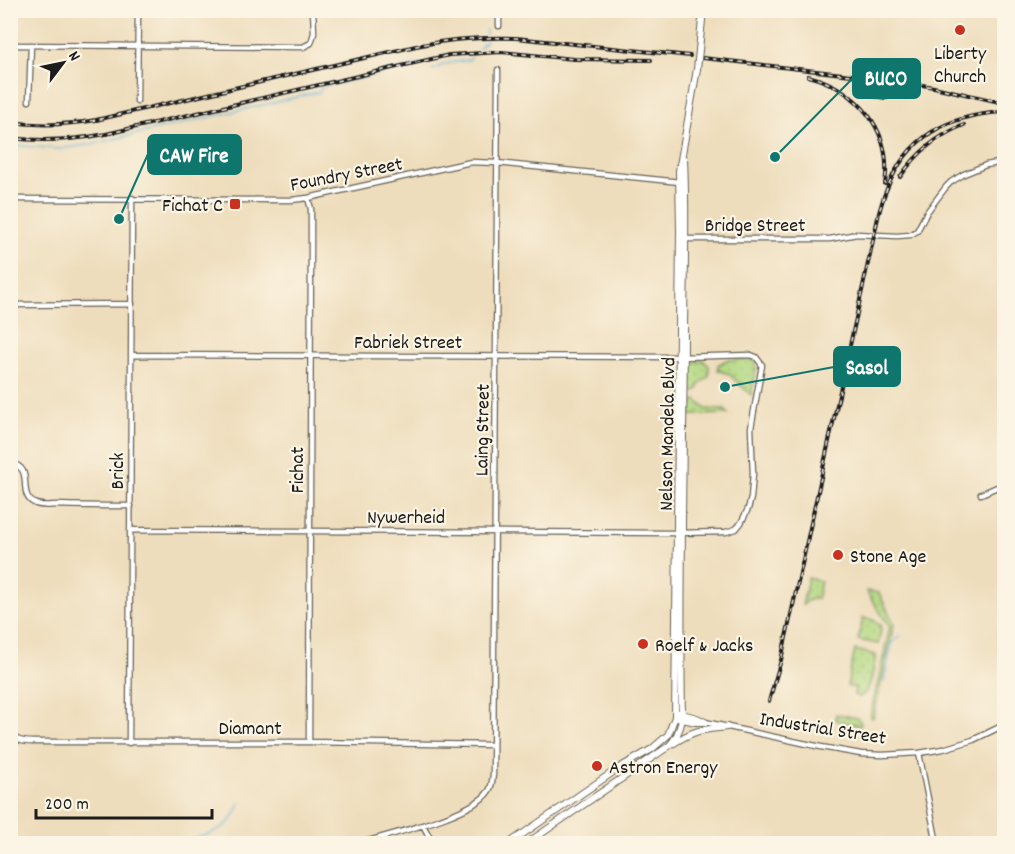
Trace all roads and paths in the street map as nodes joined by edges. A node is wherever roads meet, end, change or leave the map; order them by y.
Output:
1 (138, 10) edge
2 (499, 10) edge
3 (703, 10) edge
4 (314, 12) edge
5 (499, 26) dead end
6 (10, 45) edge
7 (31, 45) junction
8 (138, 46) junction
9 (498, 70) dead end
10 (30, 101) dead end
11 (137, 101) dead end
12 (1005, 162) edge
13 (497, 163) junction
14 (682, 182) junction
15 (132, 198) junction
16 (308, 198) junction
17 (10, 199) edge
18 (683, 239) junction
19 (132, 304) junction
20 (10, 305) edge
21 (132, 355) junction
22 (311, 355) junction
23 (496, 357) junction
24 (681, 357) junction
25 (10, 463) edge
26 (1005, 484) edge
27 (981, 494) dead end
28 (131, 506) junction
29 (131, 530) junction
30 (310, 531) junction
31 (495, 532) junction
32 (679, 533) junction
33 (678, 716) junction
34 (705, 722) joint
35 (1005, 725) edge
36 (727, 727) junction
37 (10, 733) edge
38 (309, 742) junction
39 (129, 743) junction
40 (493, 745) junction
41 (669, 746) junction
42 (919, 753) junction
43 (594, 786) junction
44 (599, 794) junction
45 (556, 811) junction
46 (561, 819) junction
47 (423, 825) junction
48 (358, 843) edge
49 (433, 843) edge
50 (508, 843) edge
51 (525, 843) edge
52 (937, 843) edge

1 - 8 street
2 - 5 street
3 - 14 street, Nelson Mandela Blvd, bridge
4 - 8 street
6 - 7 street
7 - 8 street
7 - 10 street
8 - 11 street
9 - 13 street, Laing Street
12 - 18 street, Bridge Street
13 - 14 street, Foundry Street
13 - 16 street, Foundry Street
13 - 23 street, Laing Street
14 - 18 street, Nelson Mandela Blvd
15 - 16 street, Foundry Street
15 - 17 street, Foundry Street
15 - 19 street, Brick
16 - 22 street, Fichat
18 - 24 street, Nelson Mandela Blvd
19 - 20 street
19 - 21 street, Brick
21 - 22 street, Fabriek Street
21 - 28 street, Brick
22 - 23 street, Fabriek Street
22 - 30 street, Fichat
23 - 24 street, Fabriek Street
23 - 31 street, Laing Street
24 - 32 street, Nelson Mandela Blvd
24 - 32 street, Fabriek Street
25 - 28 street
26 - 27 street
28 - 29 street, Brick
29 - 30 street, Nywerheid
29 - 39 street, Brick
30 - 31 street, Nywerheid
30 - 38 street, Fichat
31 - 32 street, Nywerheid
31 - 40 street, Laing Street
32 - 33 street, Nelson Mandela Blvd
33 - 34 street, Industrial Street
33 - 41 street
33 - 43 street
34 - 36 street, Industrial Street
35 - 42 street, Industrial Street
36 - 41 street
36 - 42 street, Industrial Street
37 - 39 street, Diamant
38 - 39 street, Diamant
38 - 40 street, Diamant
40 - 47 street, Laing Street
41 - 44 street
42 - 52 street
43 - 44 street
43 - 45 street
44 - 46 street
45 - 46 street
45 - 50 street
46 - 51 street
47 - 48 street
47 - 49 street

